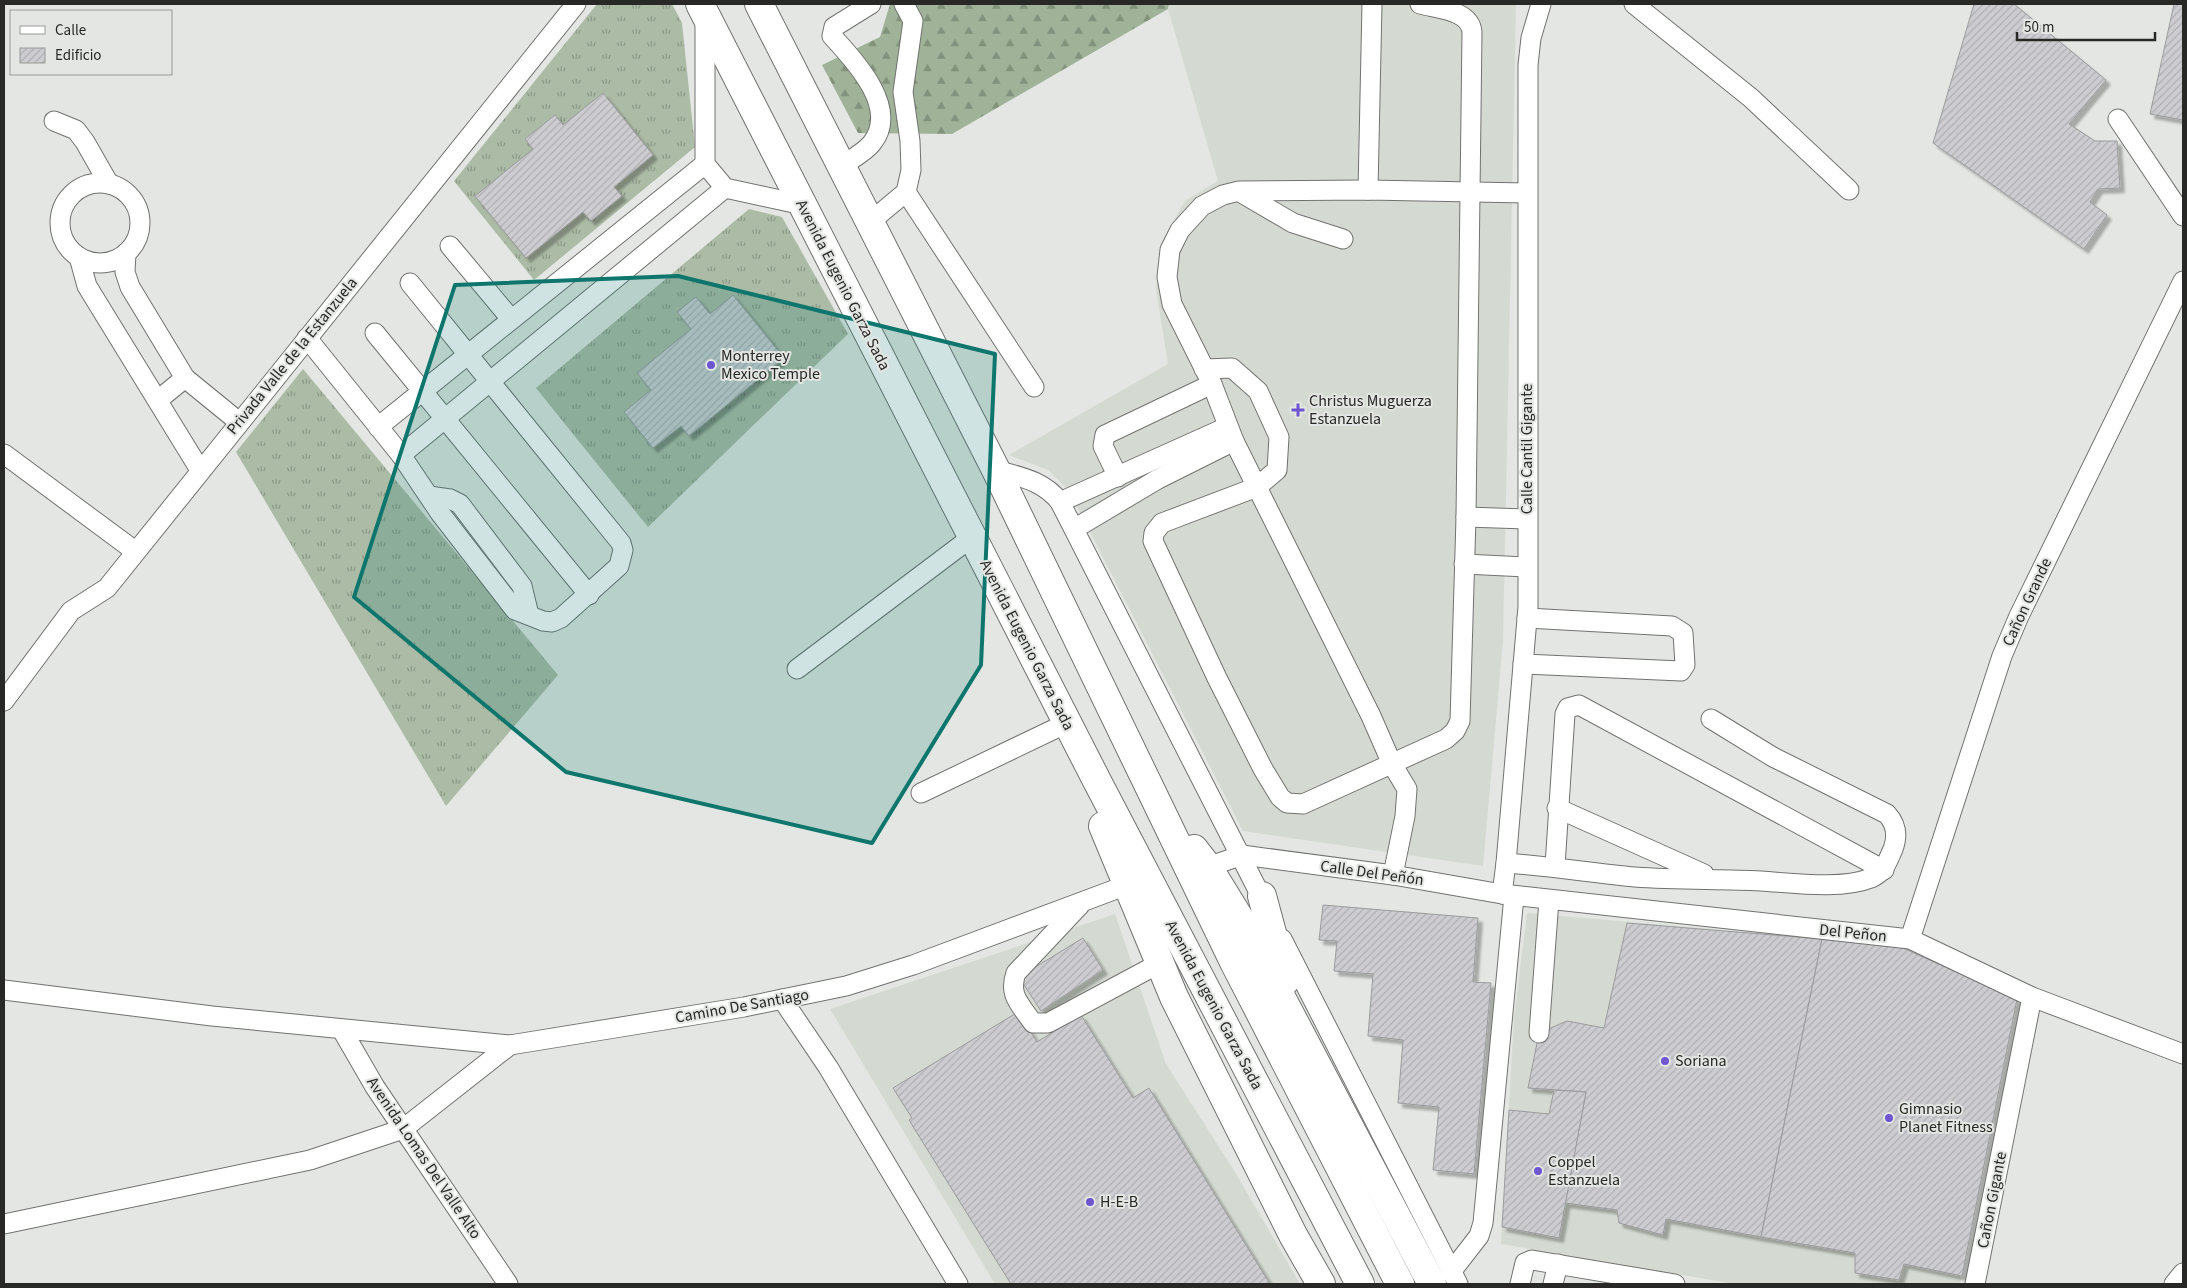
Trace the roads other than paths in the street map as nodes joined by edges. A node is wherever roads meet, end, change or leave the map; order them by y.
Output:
1 (576, 4) edge
2 (759, 4) edge
3 (871, 4) edge
4 (904, 4) edge
5 (1372, 4) edge
6 (1420, 4) edge
7 (1540, 4) edge
8 (1634, 4) edge
9 (702, 9) edge
10 (2118, 119) dead end
11 (54, 121) dead end
12 (880, 129) junction
13 (909, 130) junction
14 (705, 164) junction
15 (841, 166) junction
16 (109, 184) junction
17 (725, 188) junction
18 (1368, 190) junction
19 (1849, 190) dead end
20 (1239, 191) junction
21 (906, 192) junction
22 (1471, 193) junction
23 (1527, 193) junction
24 (803, 205) junction
25 (2183, 216) edge
26 (870, 222) junction
27 (1343, 240) dead end
28 (450, 246) dead end
29 (126, 253) junction
30 (79, 257) junction
31 (2183, 281) edge
32 (410, 283) dead end
33 (512, 319) junction
34 (375, 332) dead end
35 (307, 338) junction
36 (468, 355) junction
37 (1208, 377) junction
38 (185, 378) junction
39 (490, 381) junction
40 (1034, 387) dead end
41 (422, 390) junction
42 (158, 400) junction
43 (445, 417) junction
44 (239, 422) junction
45 (378, 427) junction
46 (1230, 433) junction
47 (4, 454) edge
48 (400, 455) junction
49 (200, 470) junction
50 (996, 470) junction
51 (1118, 477) junction
52 (1256, 487) junction
53 (1060, 502) junction
54 (1466, 517) junction
55 (1528, 519) junction
56 (1074, 529) junction
57 (972, 537) junction
58 (135, 551) junction
59 (1464, 564) junction
60 (1528, 567) junction
61 (589, 595) junction
62 (1527, 618) junction
63 (1523, 664) junction
64 (797, 669) dead end
65 (4, 702) edge
66 (1711, 719) dead end
67 (1067, 723) junction
68 (1392, 764) junction
69 (1096, 779) junction
70 (921, 793) dead end
71 (1154, 796) junction
72 (1557, 808) junction
73 (1637, 846) junction
74 (1242, 855) junction
75 (1506, 863) junction
76 (1555, 866) junction
77 (1208, 867) junction
78 (1884, 870) junction
79 (1393, 876) junction
80 (1636, 877) junction
81 (1715, 879) junction
82 (1127, 885) junction
83 (1508, 895) junction
84 (1262, 896) junction
85 (1549, 900) junction
86 (1083, 902) junction
87 (1910, 939) junction
88 (1160, 963) junction
89 (4, 990) edge
90 (2032, 997) junction
91 (782, 999) junction
92 (342, 1030) junction
93 (1539, 1033) dead end
94 (1300, 1035) junction
95 (510, 1045) junction
96 (2183, 1054) edge
97 (403, 1129) junction
98 (4, 1224) edge
99 (1558, 1264) junction
100 (1447, 1280) edge
101 (1655, 1282) edge
102 (508, 1284) edge
103 (958, 1284) edge
104 (1321, 1284) edge
105 (1360, 1284) edge
106 (1400, 1284) edge
107 (1520, 1284) edge
108 (1553, 1284) edge
109 (1676, 1284) edge
110 (1975, 1284) edge

1 - 35 street, Privada Valle de la Estanzuela
2 - 15 highway
3 - 12 street
4 - 13 street
5 - 18 street
6 - 22 street
7 - 23 street, Calle Cantil Gigante
8 - 19 street
9 - 14 street
9 - 24 highway, Avenida Eugenio Garza Sada
10 - 25 street
11 - 16 street
12 - 13 street
12 - 15 street
13 - 21 street
14 - 17 street
14 - 33 street
15 - 26 highway
16 - 29 street
16 - 30 street
17 - 24 street
17 - 39 street
18 - 20 street
18 - 22 street
20 - 27 street
20 - 37 street
21 - 26 street
21 - 40 street
22 - 23 street
22 - 54 street
23 - 55 street, Calle Cantil Gigante
24 - 57 highway, Avenida Eugenio Garza Sada
26 - 50 highway
28 - 33 street
29 - 30 street
29 - 38 street
30 - 42 street
31 - 87 street, Cañon Grande
32 - 36 street
33 - 36 street
34 - 41 street
35 - 44 street, Privada Valle de la Estanzuela
35 - 45 street
36 - 39 street
36 - 41 street
37 - 46 street
37 - 51 street
37 - 52 street
38 - 42 street
38 - 44 street
39 - 43 street
39 - 61 street
41 - 43 street
41 - 45 street
42 - 49 street
43 - 48 street
43 - 61 street
44 - 49 street, Privada Valle de la Estanzuela
45 - 48 street
46 - 51 street
46 - 52 street
46 - 56 street
47 - 58 street
48 - 61 street
49 - 58 street, Privada Valle de la Estanzuela
50 - 53 street
50 - 71 highway
51 - 53 street
52 - 68 street
52 - 68 street
53 - 56 street
54 - 55 street
54 - 59 street
55 - 60 street, Calle Cantil Gigante
56 - 74 street
57 - 64 street
57 - 67 highway, Avenida Eugenio Garza Sada
58 - 65 street, Privada Valle de la Estanzuela
59 - 60 street
59 - 68 street
60 - 62 street, Calle Cantil Gigante
62 - 63 street, Calle Cantil Gigante
62 - 63 street
63 - 75 street, Calle Cantil Gigante
66 - 78 street
67 - 69 highway, Avenida Eugenio Garza Sada
67 - 70 street
68 - 79 street
69 - 82 highway
69 - 105 highway, Avenida Eugenio Garza Sada
71 - 77 highway
71 - 106 highway
72 - 73 street
72 - 76 street
72 - 78 street
73 - 80 street
73 - 81 street
74 - 77 street
74 - 79 street, Calle Del Peñón
74 - 84 street
75 - 76 street
75 - 83 street, Calle Cantil Gigante
76 - 80 street
77 - 94 highway
78 - 81 street
79 - 83 street, Calle Del Peñón
80 - 81 street
82 - 86 street, Camino De Santiago
82 - 88 highway
83 - 85 street, Del Peñon
83 - 100 street, Calle Cantil Gigante
84 - 94 highway
84 - 100 street
85 - 87 street, Del Peñon
85 - 93 street
86 - 88 street
86 - 91 street, Camino De Santiago
87 - 90 street, Del Peñon
88 - 104 highway
89 - 92 street, Camino De Santiago
90 - 96 street, Del Peñon
90 - 110 street, Cañon Gigante
91 - 95 street, Camino De Santiago
91 - 103 street
92 - 95 street, Camino De Santiago
92 - 97 street, Avenida Lomas Del Valle Alto
94 - 100 highway
95 - 97 street
97 - 98 street
97 - 102 street, Avenida Lomas Del Valle Alto
99 - 101 street
99 - 107 street
99 - 108 street
101 - 109 street

